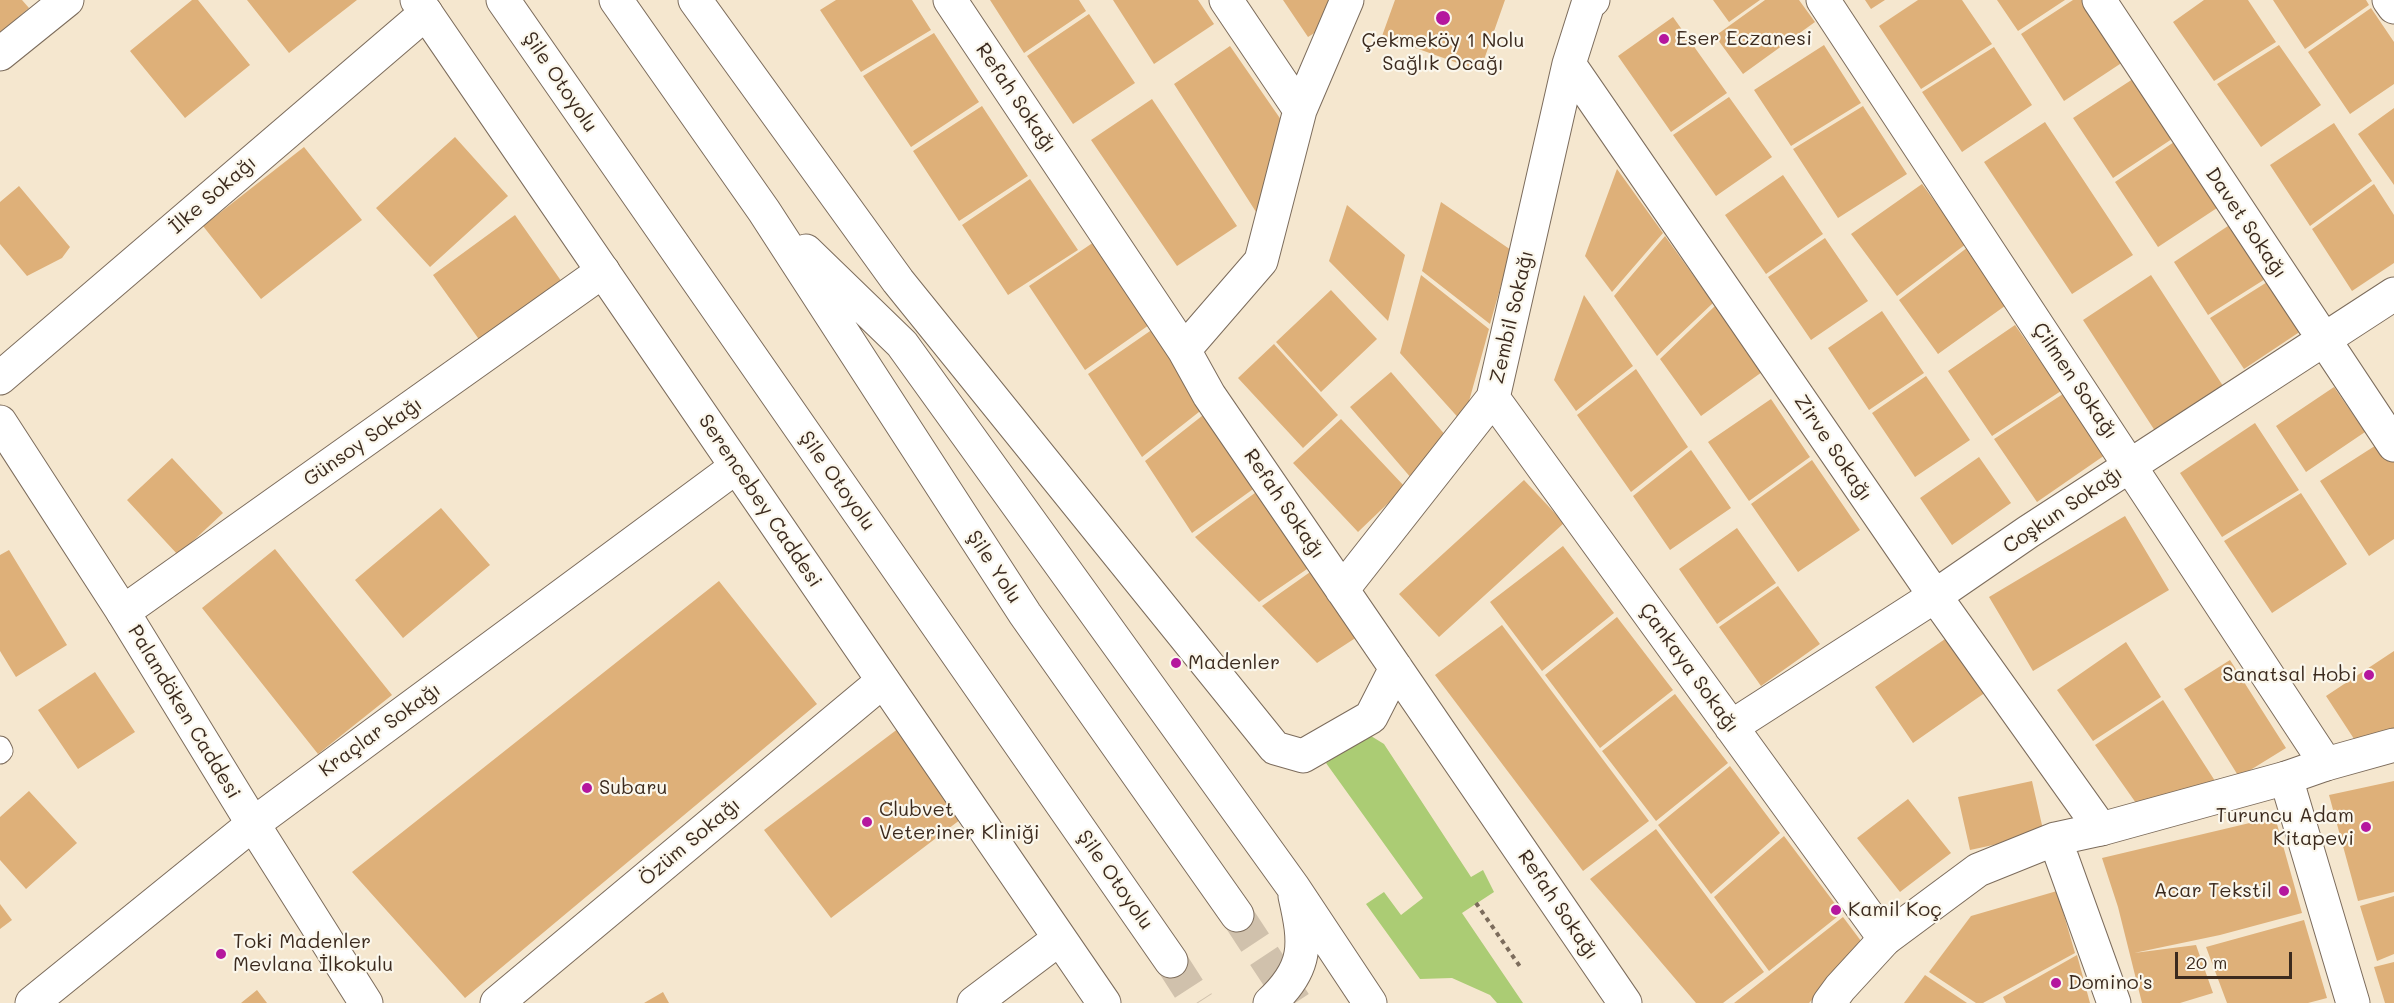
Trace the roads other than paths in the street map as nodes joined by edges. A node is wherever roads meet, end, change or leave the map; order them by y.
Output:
1 (67, 0) edge
2 (503, 0) edge
3 (616, 0) edge
4 (695, 0) edge
5 (950, 0) edge
6 (1226, 0) edge
7 (1347, 0) edge
8 (1593, 0) edge
9 (1823, 0) edge
10 (2099, 0) edge
11 (2389, 0) edge
12 (421, 6) edge
13 (2394, 7) edge
14 (0, 54) edge
15 (1569, 64) junction
16 (1300, 110) junction
17 (764, 210) junction
18 (603, 271) junction
19 (2394, 294) edge
20 (2324, 340) junction
21 (1184, 350) junction
22 (0, 378) edge
23 (1493, 398) junction
24 (0, 422) edge
25 (2394, 445) edge
26 (2131, 465) junction
27 (736, 467) junction
28 (1342, 590) junction
29 (1935, 596) junction
30 (123, 612) junction
31 (1396, 668) junction
32 (883, 681) junction
33 (1731, 727) junction
34 (2394, 745) edge
35 (0, 747) edge
36 (0, 753) edge
37 (2326, 764) junction
38 (2286, 778) junction
39 (253, 824) junction
40 (2102, 829) junction
41 (2055, 839) junction
42 (1293, 887) junction
43 (1237, 915) tunnel mouth
44 (1059, 939) junction
45 (1885, 939) junction
46 (1171, 962) tunnel mouth
47 (32, 1003) edge
48 (366, 1003) edge
49 (497, 1003) edge
50 (974, 1003) edge
51 (1104, 1003) edge
52 (1270, 1003) edge
53 (1370, 1003) edge
54 (1625, 1003) edge
55 (1829, 1003) edge
56 (2114, 1003) edge
57 (2353, 1003) edge

1 - 14 main road
2 - 46 main road, Şile Otoyolu
3 - 17 main road
4 - 31 main road
5 - 21 main road, Refah Sokağı
6 - 16 main road
7 - 16 main road
8 - 15 main road, Zembil Sokağı
9 - 26 main road, Çilmen Sokağı
10 - 20 main road, Davet Sokağı
11 - 13 main road
12 - 18 main road, Serencebey Caddesi
12 - 22 main road, İlke Sokağı
15 - 23 main road, Zembil Sokağı
15 - 29 main road, Zirve Sokağı
16 - 21 main road
17 - 42 main road
17 - 43 main road, Şile Yolu
18 - 27 main road, Serencebey Caddesi
18 - 30 main road, Günsoy Sokağı
19 - 20 main road, Coşkun Sokağı
20 - 25 main road, Davet Sokağı
20 - 26 main road, Coşkun Sokağı
21 - 28 main road, Refah Sokağı
23 - 28 main road, Zembil Sokağı
23 - 33 main road, Çankaya Sokağı
24 - 30 main road, Palandöken Caddesi
26 - 29 main road, Coşkun Sokağı
26 - 37 main road, Çilmen Sokağı
27 - 32 main road, Serencebey Caddesi
27 - 39 main road, Kraçlar Sokağı
28 - 31 main road, Refah Sokağı
29 - 33 main road, Coşkun Sokağı
29 - 40 main road, Zirve Sokağı
30 - 39 main road, Palandöken Caddesi
31 - 54 main road, Refah Sokağı
32 - 44 main road, Serencebey Caddesi
32 - 49 main road, Özüm Sokağı
33 - 45 main road, Çankaya Sokağı
34 - 37 main road
35 - 36 lane
37 - 38 main road
38 - 40 main road
38 - 57 main road
39 - 47 main road, Kraçlar Sokağı
39 - 48 main road, Palandöken Caddesi
40 - 41 main road
41 - 45 main road
41 - 56 main road
42 - 52 main road
42 - 53 main road
44 - 50 main road
44 - 51 main road, Serencebey Caddesi
45 - 55 main road

